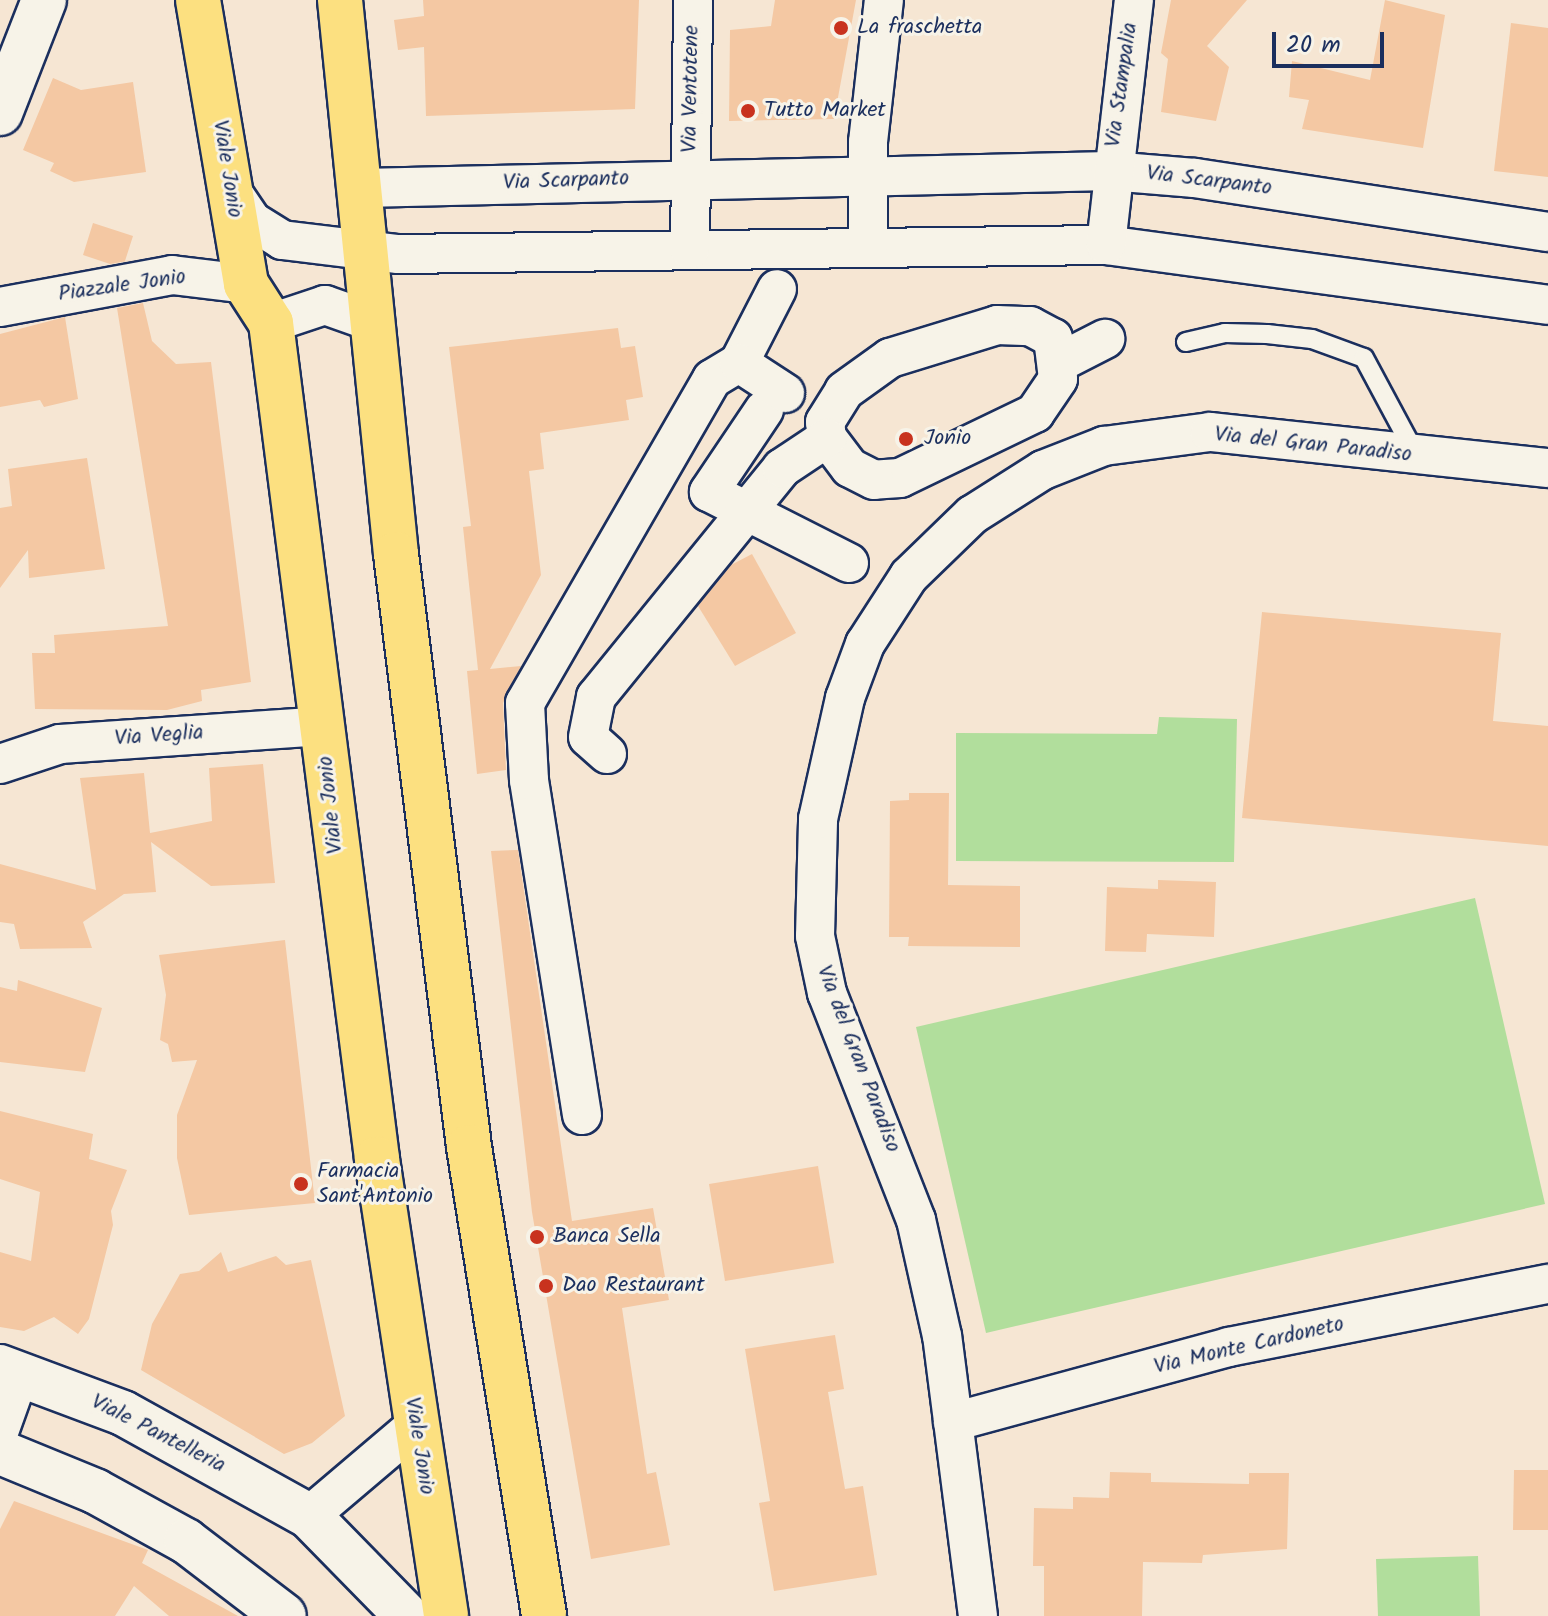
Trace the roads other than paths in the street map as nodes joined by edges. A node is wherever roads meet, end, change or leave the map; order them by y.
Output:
1 (44, 0) edge
2 (198, 0) edge
3 (340, 0) edge
4 (693, 0) edge
5 (884, 0) edge
6 (1134, 0) edge
7 (0, 113) edge
8 (1110, 171) junction
9 (867, 173) junction
10 (689, 177) junction
11 (362, 188) junction
12 (231, 190) junction
13 (1548, 232) edge
14 (1106, 245) junction
15 (367, 247) junction
16 (868, 248) junction
17 (690, 249) junction
18 (246, 284) junction
19 (777, 289) dead end
20 (1548, 305) edge
21 (0, 307) edge
22 (373, 322) junction
23 (271, 323) junction
24 (1105, 339) dead end
25 (1186, 342) dead end
26 (1060, 362) junction
27 (739, 363) junction
28 (827, 438) junction
29 (1416, 456) junction
30 (1548, 468) edge
31 (746, 513) junction
32 (849, 563) dead end
33 (322, 726) junction
34 (607, 754) dead end
35 (0, 764) edge
36 (582, 1115) dead end
37 (1548, 1284) edge
38 (10, 1370) edge
39 (953, 1422) junction
40 (415, 1426) junction
41 (0, 1429) edge
42 (0, 1452) edge
43 (309, 1516) junction
44 (284, 1616) edge
45 (407, 1616) edge
46 (446, 1616) edge
47 (544, 1616) edge
48 (978, 1616) edge

1 - 7 street
2 - 12 main road, Viale Jonio
3 - 11 main road
4 - 10 street, Via Ventotene
5 - 9 street
6 - 8 street, Via Stampalia
8 - 9 street, Via Scarpanto
8 - 13 street, Via Scarpanto
8 - 14 street, Via Stampalia
9 - 10 street, Via Scarpanto
9 - 16 street
10 - 11 street, Via Scarpanto
10 - 17 street, Via Ventotene
11 - 15 main road
12 - 15 street
12 - 18 main road, Viale Jonio
14 - 16 street
14 - 20 street
15 - 17 street
15 - 22 main road
16 - 17 street
18 - 21 street, Piazzale Jonio
18 - 23 main road, Viale Jonio
19 - 27 street
22 - 23 street
22 - 47 main road
23 - 33 main road, Viale Jonio
24 - 26 street
25 - 29 lane
26 - 28 street
26 - 28 street
27 - 31 street
27 - 36 street
28 - 31 street
29 - 30 street, Via del Gran Paradiso
29 - 39 street, Via del Gran Paradiso
31 - 32 street
31 - 34 street
33 - 35 street, Via Veglia
33 - 40 main road, Viale Jonio
37 - 39 street, Via Monte Cardoneto
38 - 41 street
38 - 43 street, Viale Pantelleria
39 - 48 street, Via del Gran Paradiso
40 - 43 street
40 - 46 main road, Viale Jonio
42 - 44 street
43 - 45 street, Viale Pantelleria

